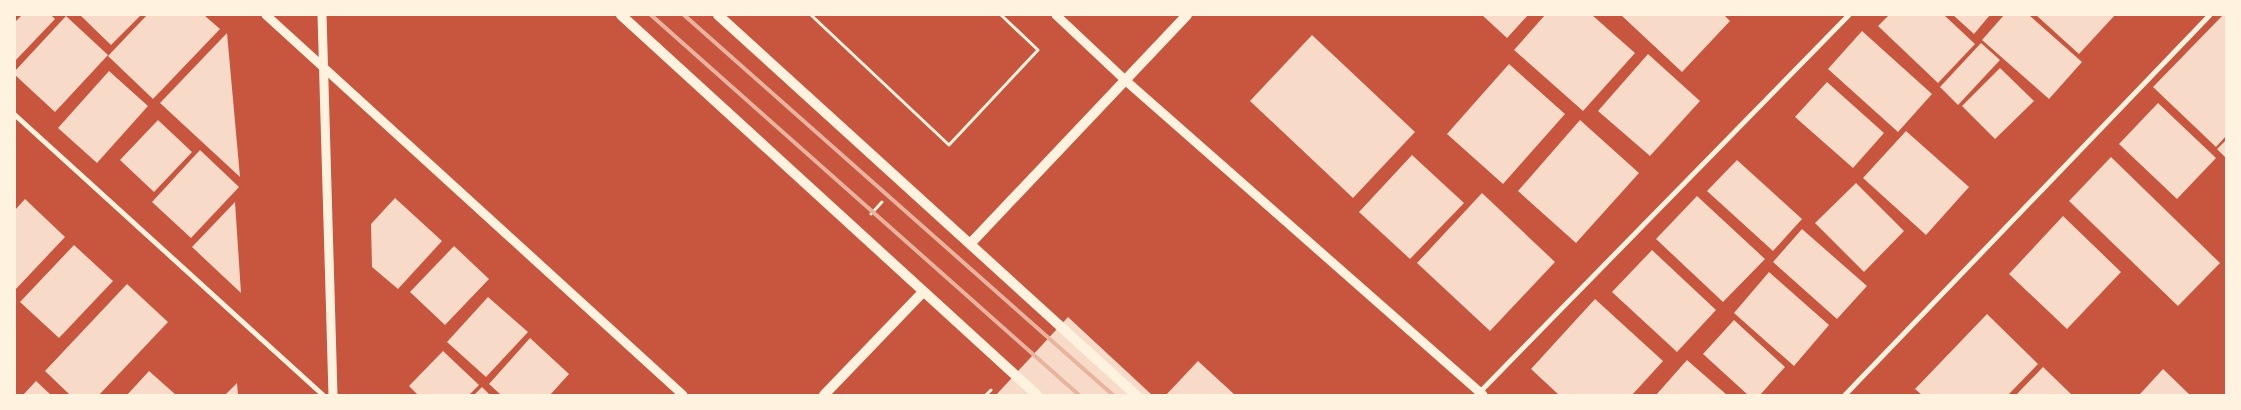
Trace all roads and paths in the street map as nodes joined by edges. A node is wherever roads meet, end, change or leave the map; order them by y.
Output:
1 (266, 15) edge
2 (322, 15) edge
3 (621, 15) edge
4 (718, 15) edge
5 (811, 15) edge
6 (1000, 15) edge
7 (1056, 15) edge
8 (1187, 15) edge
9 (1849, 15) edge
10 (2210, 15) edge
11 (323, 68) junction
12 (1125, 80) junction
13 (15, 115) edge
14 (882, 202) dead end
15 (869, 216) dead end
16 (970, 244) junction
17 (923, 292) junction
18 (991, 390) dead end
19 (1482, 394) edge
20 (323, 395) edge
21 (333, 395) edge
22 (683, 395) edge
23 (824, 395) edge
24 (986, 395) edge
25 (1037, 395) edge
26 (1136, 395) edge
27 (1845, 395) edge

1 - 11 street
2 - 11 street
3 - 17 main road
4 - 16 main road
5 - 6 path
7 - 12 street
8 - 12 main road
9 - 19 street
10 - 27 street
11 - 21 street
11 - 22 street
12 - 16 main road
12 - 19 street
13 - 20 street
14 - 15 path
16 - 26 main road
17 - 23 main road
17 - 25 main road
18 - 24 path

